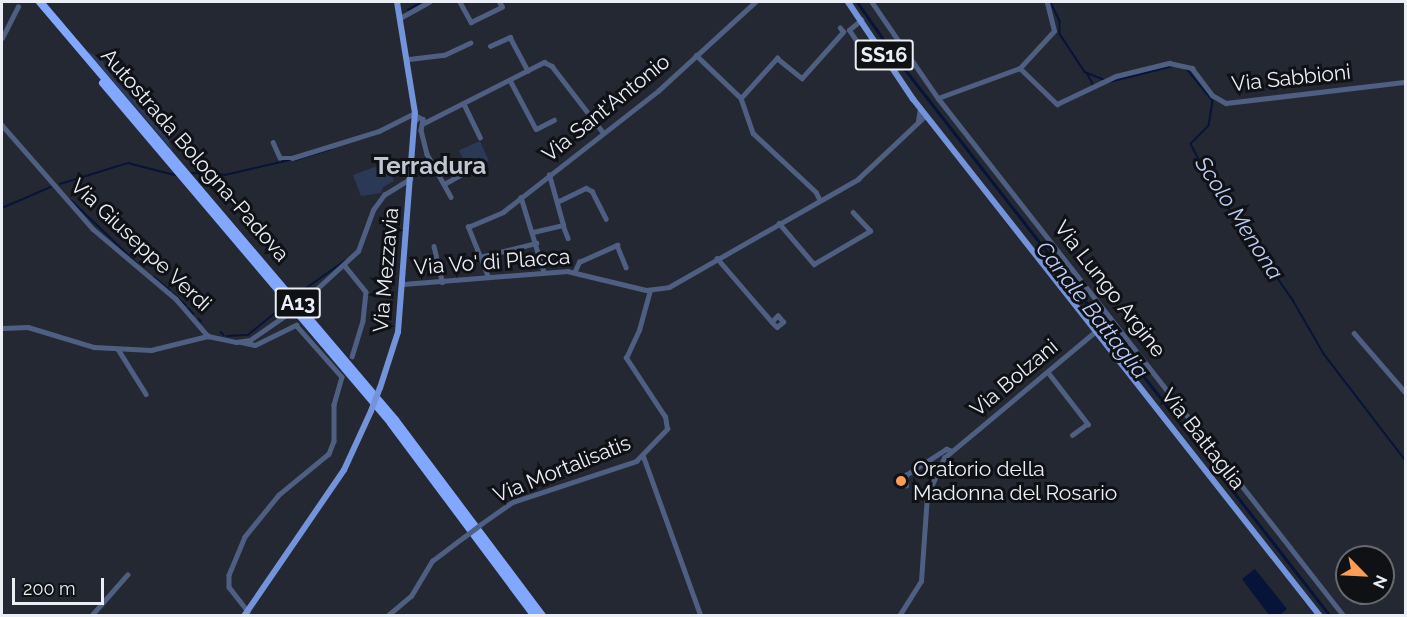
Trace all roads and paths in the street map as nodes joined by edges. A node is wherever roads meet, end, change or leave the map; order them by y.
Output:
1 (34, 2) edge
2 (40, 2) edge
3 (397, 2) edge
4 (429, 2) edge
5 (460, 2) edge
6 (499, 2) edge
7 (755, 2) edge
8 (848, 2) edge
9 (872, 2) edge
10 (1047, 2) edge
11 (18, 8) dead end
12 (400, 18) junction
13 (861, 20) junction
14 (840, 28) dead end
15 (2, 38) edge
16 (857, 42) dead end
17 (470, 43) dead end
18 (490, 46) dead end
19 (696, 55) junction
20 (409, 59) junction
21 (1020, 68) junction
22 (528, 70) junction
23 (510, 80) junction
24 (1406, 82) edge
25 (741, 98) junction
26 (938, 98) junction
27 (464, 104) junction
28 (920, 108) junction
29 (419, 115) junction
30 (926, 115) junction
31 (433, 118) junction
32 (554, 120) dead end
33 (918, 123) junction
34 (422, 124) junction
35 (2, 125) edge
36 (934, 125) junction
37 (602, 131) junction
38 (480, 137) dead end
39 (273, 141) dead end
40 (431, 163) junction
41 (466, 172) dead end
42 (549, 175) junction
43 (410, 177) junction
44 (444, 184) junction
45 (452, 197) dead end
46 (521, 197) junction
47 (820, 200) junction
48 (557, 202) junction
49 (854, 213) dead end
50 (606, 219) dead end
51 (779, 223) junction
52 (563, 225) junction
53 (533, 232) junction
54 (568, 238) dead end
55 (536, 243) junction
56 (434, 246) dead end
57 (480, 256) junction
58 (717, 258) junction
59 (345, 266) junction
60 (626, 267) dead end
61 (575, 271) junction
62 (544, 272) junction
63 (488, 277) junction
64 (442, 282) junction
65 (403, 284) junction
66 (648, 290) junction
67 (772, 322) dead end
68 (2, 328) edge
69 (1096, 330) junction
70 (1354, 333) dead end
71 (208, 336) junction
72 (241, 342) junction
73 (118, 350) junction
74 (351, 356) dead end
75 (1048, 372) junction
76 (1403, 385) edge
77 (1406, 393) edge
78 (146, 394) dead end
79 (1073, 435) dead end
80 (950, 450) junction
81 (643, 455) junction
82 (906, 486) dead end
83 (127, 575) dead end
84 (246, 613) edge
85 (91, 615) edge
86 (387, 615) edge
87 (535, 615) edge
88 (542, 615) edge
89 (701, 615) edge
90 (899, 615) edge
91 (1320, 615) edge
92 (1344, 615) edge

1 - 87 highway, Autostrada Bologna-Padova / A13
2 - 88 highway, Autostrada Bologna-Padova / A13
3 - 12 main road, Via Mezzavia
4 - 12 street
5 - 6 street
7 - 19 street, Via Sant'Antonio
8 - 13 main road, SS16
9 - 26 street, Via Lungo Argine
10 - 21 street
11 - 15 street
12 - 20 main road, Via Mezzavia
13 - 16 street
13 - 28 main road, SS16
14 - 25 street
17 - 20 street
18 - 22 street
19 - 25 street
19 - 37 street, Via Sant'Antonio
20 - 29 main road, Via Mezzavia
21 - 24 street, Via Sabbioni
21 - 26 street
22 - 23 street
22 - 37 street
23 - 27 street
23 - 32 street
25 - 47 street
26 - 92 street, Via Lungo Argine
27 - 31 street
27 - 38 street
28 - 30 main road, SS16
28 - 33 street
29 - 31 street
29 - 34 street
29 - 39 street
29 - 43 main road, Via Mezzavia
30 - 33 street
30 - 36 main road, SS16
31 - 34 street
33 - 36 street
33 - 47 street
34 - 40 street
35 - 71 street, Via Giuseppe Verdi
36 - 69 main road, Via Battaglia / SS16
37 - 42 street, Via Sant'Antonio
40 - 43 street
40 - 44 street
41 - 44 street
42 - 46 street, Via Sant'Antonio
42 - 48 street
43 - 59 street
43 - 65 main road, Via Mezzavia
44 - 45 street
46 - 53 street
46 - 57 street, Via Sant'Antonio
47 - 51 street
48 - 50 street
48 - 52 street
49 - 51 street
51 - 58 street
52 - 53 street
52 - 54 street
53 - 55 street
55 - 57 street
55 - 62 street
56 - 64 street
57 - 63 street
58 - 66 street
58 - 67 street
59 - 72 street, bridge
59 - 74 street
60 - 61 street
61 - 62 street, Via Vo' di Placca
61 - 66 street, Via Vo' di Placca
62 - 63 street, Via Vo' di Placca
63 - 64 street, Via Vo' di Placca
64 - 65 street, Via Vo' di Placca
65 - 84 main road, Via Mezzavia, bridge
66 - 81 street, Via Mortalisatis
68 - 73 street
69 - 75 street, Via Bolzani
69 - 91 main road, Via Battaglia / SS16
70 - 76 street
71 - 72 street
71 - 73 street
72 - 84 street
73 - 78 street
75 - 79 street
75 - 80 street, Via Bolzani
76 - 77 street
80 - 82 street, Via Bolzani
80 - 90 street, Via Bolzani
81 - 86 street, Via Mortalisatis, bridge
81 - 89 street
83 - 85 street

